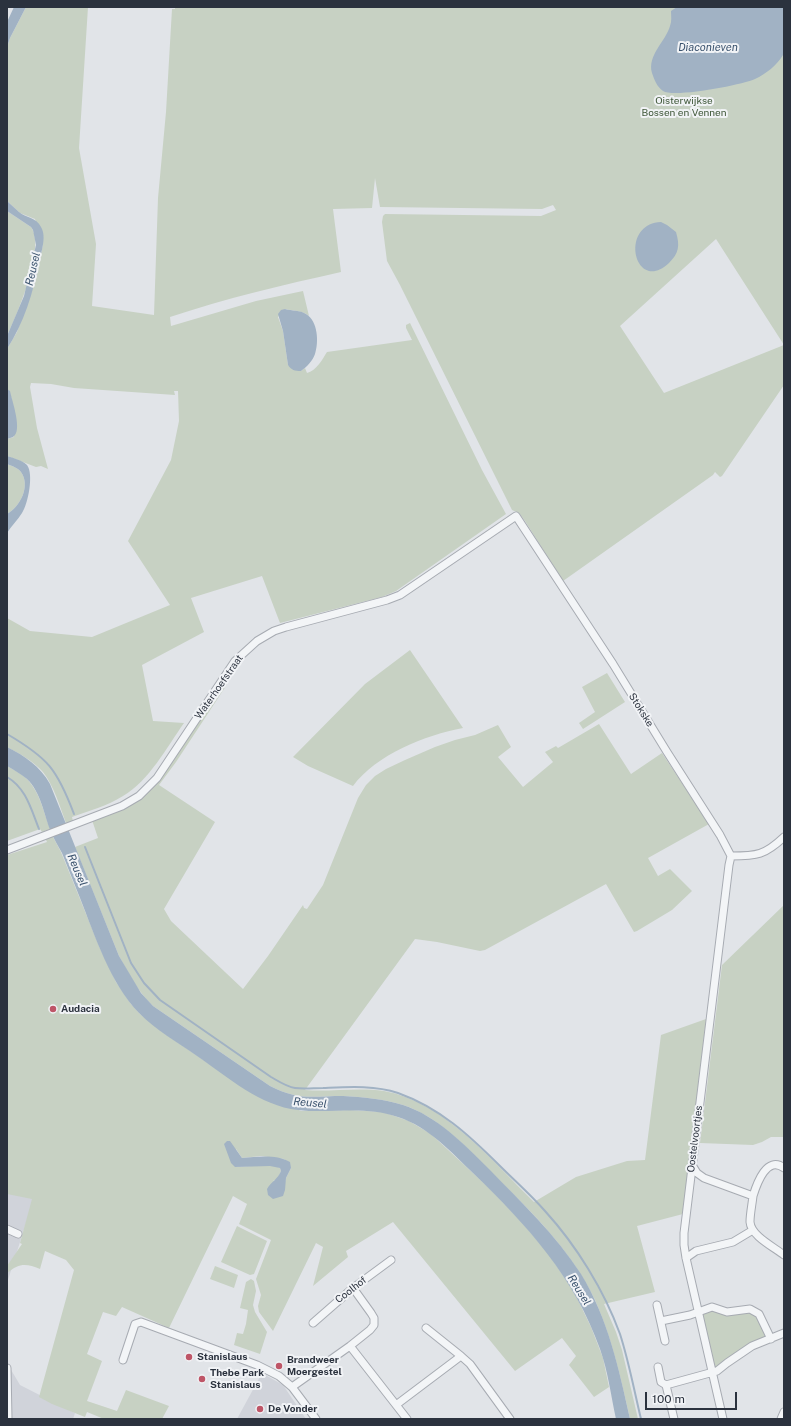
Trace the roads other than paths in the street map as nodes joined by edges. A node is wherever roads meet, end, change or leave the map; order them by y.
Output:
1 (516, 516) joint
2 (784, 837) edge
3 (7, 850) edge
4 (731, 856) junction
5 (692, 1165) junction
6 (784, 1168) edge
7 (753, 1196) junction
8 (7, 1229) edge
9 (752, 1230) junction
10 (18, 1234) dead end
11 (784, 1255) edge
12 (686, 1258) junction
13 (391, 1260) dead end
14 (352, 1288) junction
15 (657, 1305) dead end
16 (698, 1312) junction
17 (661, 1321) junction
18 (313, 1323) dead end
19 (426, 1328) dead end
20 (784, 1333) edge
21 (771, 1338) junction
22 (666, 1341) dead end
23 (350, 1346) junction
24 (461, 1356) junction
25 (123, 1360) dead end
26 (658, 1367) dead end
27 (7, 1368) edge
28 (712, 1374) junction
29 (666, 1385) junction
30 (292, 1387) junction
31 (396, 1405) junction
32 (784, 1412) edge
33 (8, 1419) edge
34 (316, 1419) edge
35 (407, 1419) edge
36 (510, 1419) edge
37 (674, 1419) edge
38 (723, 1419) edge
39 (781, 1419) edge

1 - 3 street, Waterhoefstraat
1 - 4 street, Stokske
2 - 4 street
4 - 5 street, Oostelvoortjes
5 - 7 street
5 - 12 street, Oostelvoortjes
6 - 7 street
7 - 9 street
8 - 10 street
9 - 11 street
9 - 12 street
12 - 16 street, Oostelvoortjes
13 - 14 street, Coolhof
14 - 18 street, Coolhof
14 - 23 street
15 - 17 street
16 - 17 street
16 - 21 street
16 - 28 street, Oostelvoortjes
17 - 22 street
19 - 24 street
20 - 21 street
21 - 28 street
23 - 30 street
23 - 31 street
24 - 31 street
24 - 36 street
25 - 30 street
26 - 29 street
27 - 33 street
28 - 29 street
28 - 38 street, Oostelvoortjes
29 - 37 street
30 - 34 street
31 - 35 street
32 - 39 street

